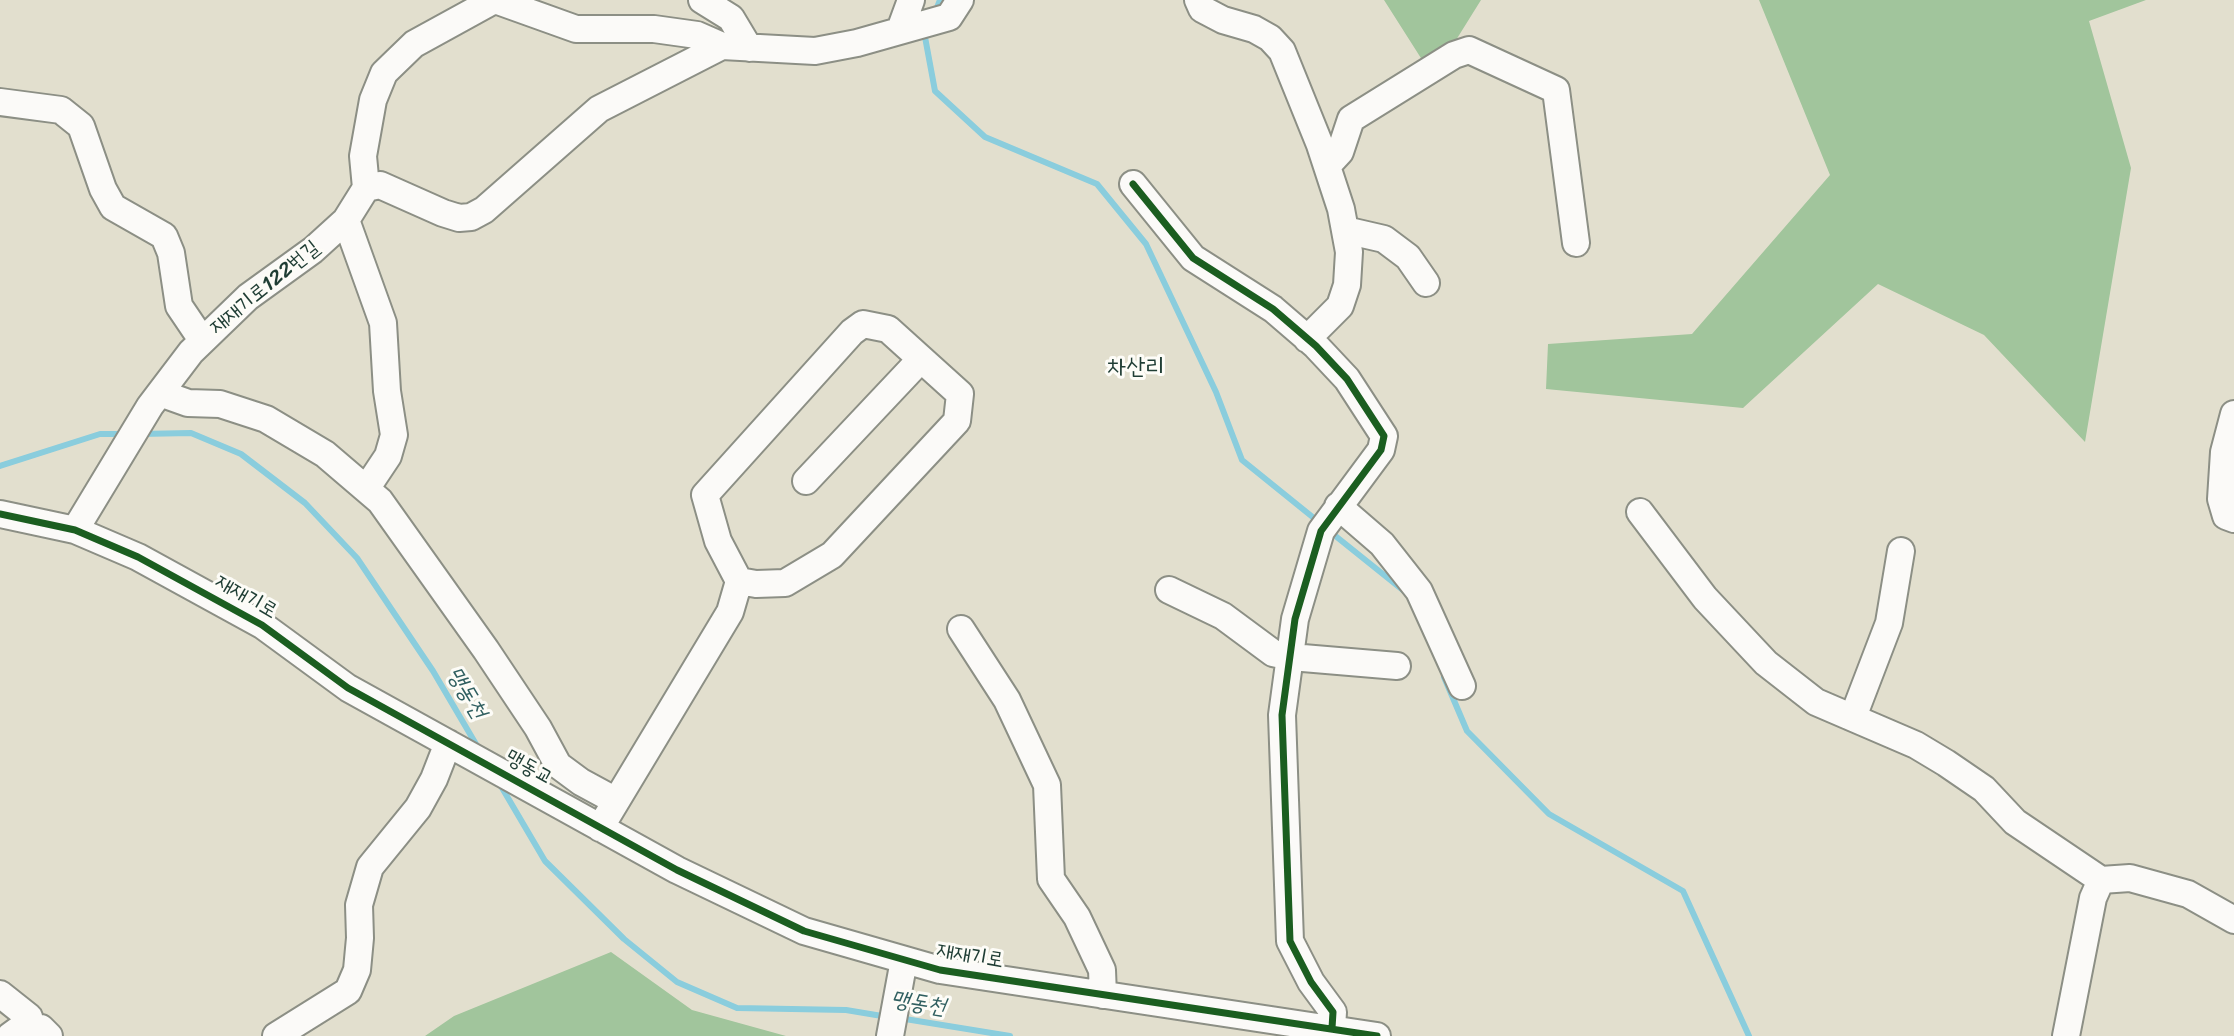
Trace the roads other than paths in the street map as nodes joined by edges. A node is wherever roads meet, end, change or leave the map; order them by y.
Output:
1 (494, 0) edge
2 (702, 0) edge
3 (911, 0) edge
4 (1198, 0) edge
5 (955, 8) edge
6 (729, 9) edge
7 (909, 29) junction
8 (722, 46) junction
9 (750, 48) junction
10 (0, 102) edge
11 (1327, 166) junction
12 (1133, 184) dead end
13 (366, 188) junction
14 (346, 220) junction
15 (1345, 230) junction
16 (1576, 243) dead end
17 (1426, 284) dead end
18 (1307, 339) junction
19 (202, 340) junction
20 (922, 359) junction
21 (155, 400) junction
22 (2234, 414) edge
23 (806, 481) dead end
24 (366, 489) junction
25 (1640, 512) dead end
26 (0, 514) edge
27 (1330, 517) junction
28 (2234, 519) edge
29 (75, 530) junction
30 (1901, 551) dead end
31 (739, 581) junction
32 (1169, 590) dead end
33 (961, 629) dead end
34 (1291, 657) junction
35 (1397, 666) dead end
36 (1462, 686) dead end
37 (1853, 717) junction
38 (452, 745) junction
39 (616, 801) junction
40 (592, 823) junction
41 (2101, 880) junction
42 (2234, 920) edge
43 (904, 960) junction
44 (1311, 982) junction
45 (0, 994) edge
46 (1103, 995) junction
47 (1283, 1021) junction
48 (1332, 1028) junction
49 (30, 1033) edge
50 (276, 1036) edge
51 (890, 1036) edge
52 (1377, 1036) edge
53 (2066, 1036) edge

1 - 8 street
1 - 13 street
2 - 6 street
3 - 7 street
4 - 11 street
5 - 7 street
6 - 9 street
7 - 9 street
8 - 9 street
8 - 13 street
10 - 19 street
11 - 15 street
11 - 16 street
12 - 18 street
13 - 14 street, 재재기로122번길
14 - 19 street, 재재기로122번길
14 - 24 street
15 - 17 street
15 - 18 street
18 - 27 street
19 - 21 street, 재재기로122번길
20 - 23 street
20 - 31 street
20 - 31 street
21 - 24 street
21 - 29 street, 재재기로122번길
22 - 28 street
24 - 39 street
25 - 37 street
26 - 29 street, 재재기로
27 - 34 street
27 - 36 street
29 - 38 street, 재재기로
30 - 37 street
31 - 39 street
32 - 34 street
33 - 46 street
34 - 35 street
34 - 44 street
37 - 41 street
38 - 40 street, 맹동교
38 - 50 street
39 - 40 street
40 - 43 street, 재재기로
41 - 42 street
41 - 53 street
43 - 46 street, 재재기로
43 - 51 street
44 - 47 street
44 - 48 street
45 - 49 street
46 - 47 street, 재재기로
47 - 48 street, 재재기로
48 - 52 street, 재재기로

